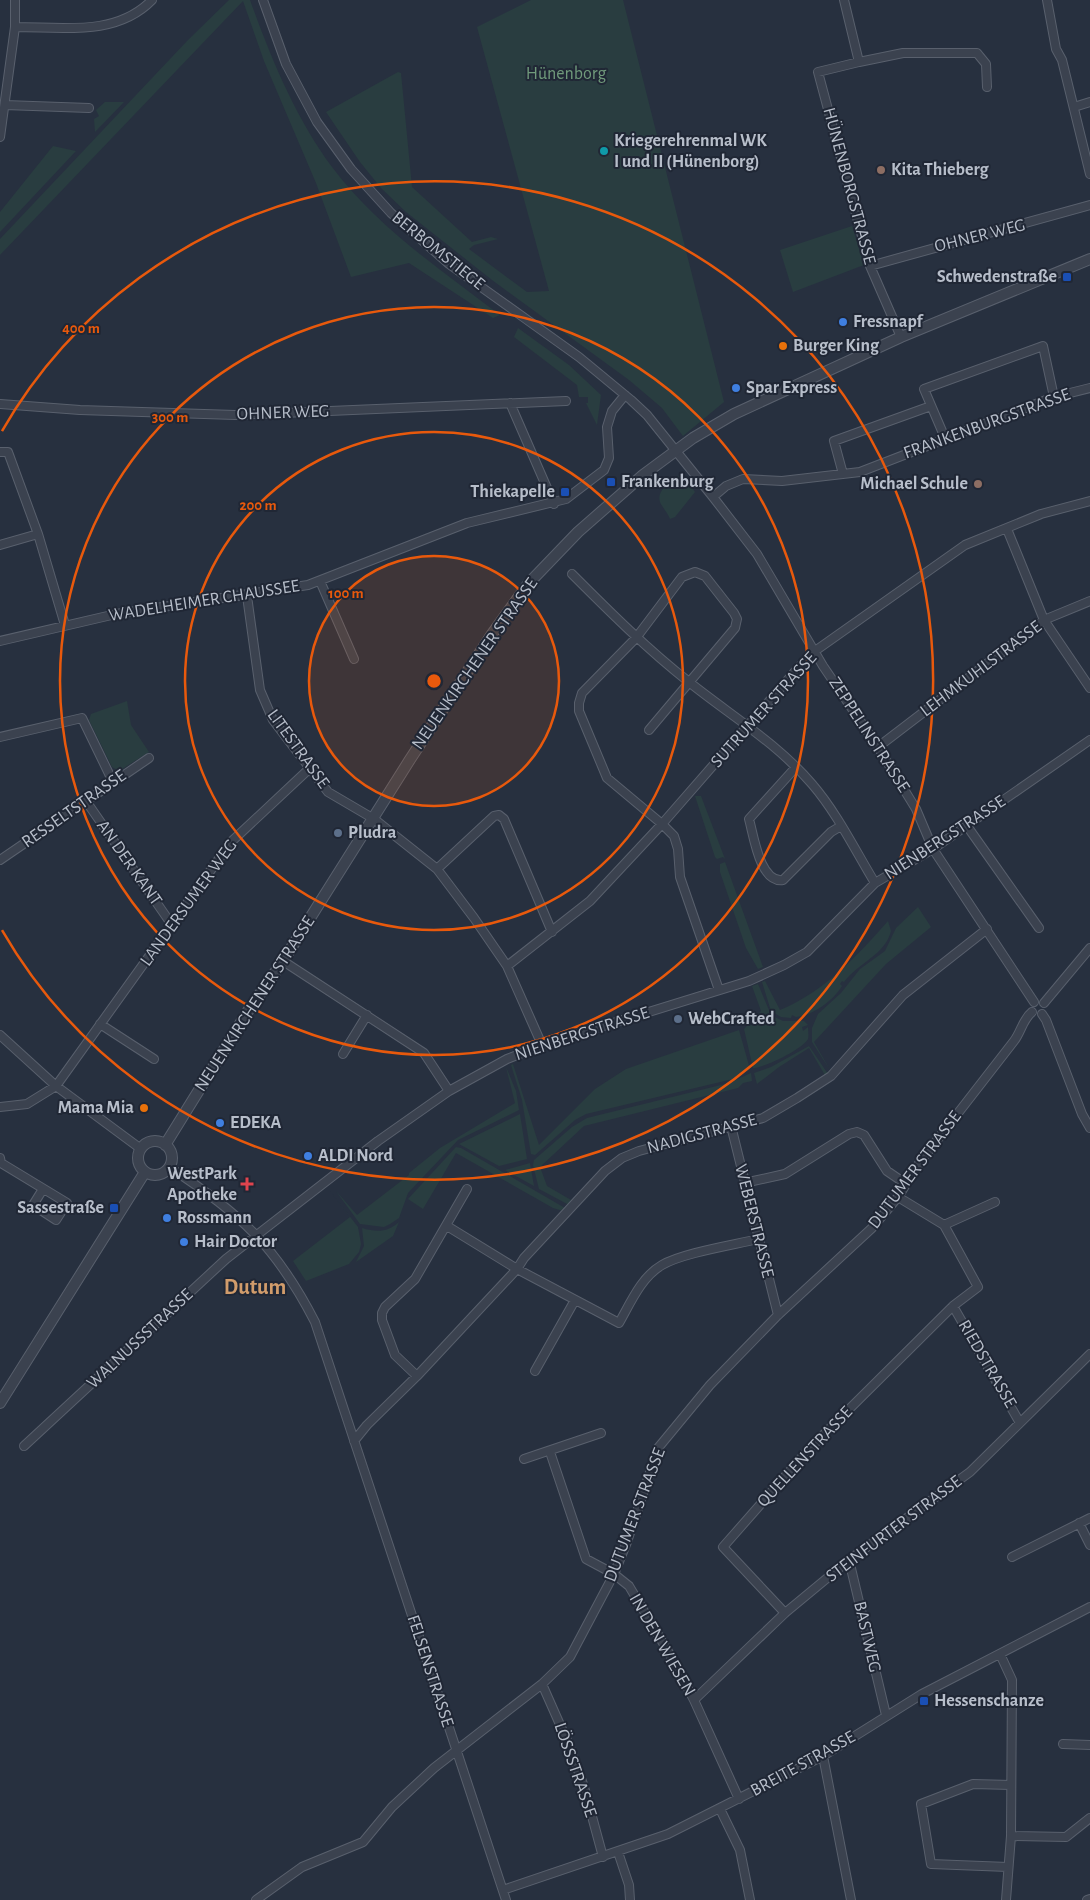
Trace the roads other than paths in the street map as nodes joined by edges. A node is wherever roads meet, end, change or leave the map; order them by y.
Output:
1 (15, 0) edge
2 (152, 0) edge
3 (263, 0) edge
4 (844, 0) edge
5 (1046, 0) edge
6 (15, 27) junction
7 (859, 62) junction
8 (0, 73) edge
9 (9, 74) junction
10 (987, 87) dead end
11 (1090, 102) edge
12 (5, 105) junction
13 (1074, 107) junction
14 (90, 108) dead end
15 (0, 137) edge
16 (1090, 174) edge
17 (1090, 205) edge
18 (1090, 259) edge
19 (870, 266) junction
20 (902, 337) junction
21 (1090, 388) edge
22 (625, 395) junction
23 (1054, 397) junction
24 (566, 400) dead end
25 (510, 403) junction
26 (0, 404) edge
27 (931, 406) junction
28 (945, 438) junction
29 (676, 450) junction
30 (0, 452) edge
31 (843, 474) junction
32 (713, 497) junction
33 (1090, 501) edge
34 (554, 504) junction
35 (1007, 529) junction
36 (38, 534) junction
37 (0, 545) edge
38 (572, 574) dead end
39 (320, 581) junction
40 (247, 596) junction
41 (1090, 601) edge
42 (1044, 620) junction
43 (66, 624) junction
44 (636, 638) junction
45 (0, 641) edge
46 (815, 651) junction
47 (354, 659) dead end
48 (690, 684) junction
49 (1090, 688) edge
50 (747, 725) junction
51 (649, 730) dead end
52 (0, 737) edge
53 (1090, 740) edge
54 (878, 747) junction
55 (149, 758) dead end
56 (796, 767) junction
57 (309, 769) junction
58 (113, 782) junction
59 (86, 801) junction
60 (374, 818) junction
61 (662, 824) junction
62 (841, 826) junction
63 (967, 826) junction
64 (933, 848) junction
65 (0, 860) edge
66 (436, 869) junction
67 (876, 883) junction
68 (172, 925) junction
69 (1039, 928) dead end
70 (987, 929) junction
71 (552, 932) junction
72 (1090, 948) edge
73 (284, 961) junction
74 (507, 966) junction
75 (719, 990) junction
76 (1034, 1002) junction
77 (1044, 1003) junction
78 (1032, 1012) junction
79 (1042, 1014) junction
80 (367, 1015) junction
81 (100, 1024) junction
82 (0, 1035) edge
83 (542, 1045) junction
84 (343, 1054) dead end
85 (154, 1059) dead end
86 (56, 1086) junction
87 (449, 1092) junction
88 (0, 1106) edge
89 (730, 1126) junction
90 (1090, 1128) edge
91 (165, 1145) junction
92 (141, 1149) junction
93 (0, 1158) edge
94 (169, 1167) junction
95 (144, 1172) junction
96 (744, 1183) junction
97 (906, 1184) junction
98 (467, 1188) dead end
99 (43, 1189) junction
100 (898, 1197) junction
101 (995, 1202) dead end
102 (944, 1225) junction
103 (446, 1226) junction
104 (256, 1234) junction
105 (758, 1240) junction
106 (517, 1269) junction
107 (575, 1300) junction
108 (953, 1306) junction
109 (778, 1315) junction
110 (1090, 1354) edge
111 (535, 1371) dead end
112 (417, 1376) junction
113 (0, 1403) edge
114 (1020, 1423) junction
115 (601, 1433) dead end
116 (354, 1441) junction
117 (24, 1446) dead end
118 (550, 1452) junction
119 (524, 1459) dead end
120 (1090, 1518) edge
121 (1079, 1524) junction
122 (1090, 1545) edge
123 (1012, 1557) dead end
124 (849, 1560) junction
125 (614, 1574) junction
126 (1090, 1608) edge
127 (785, 1613) junction
128 (1000, 1654) junction
129 (542, 1684) junction
130 (694, 1700) junction
131 (886, 1715) junction
132 (1063, 1744) dead end
133 (1090, 1745) edge
134 (457, 1751) junction
135 (823, 1756) junction
136 (1011, 1785) junction
137 (739, 1799) junction
138 (720, 1809) junction
139 (1090, 1818) edge
140 (1010, 1836) junction
141 (618, 1852) junction
142 (603, 1857) junction
143 (1008, 1867) junction
144 (503, 1890) junction
145 (256, 1900) edge
146 (506, 1900) edge
147 (630, 1900) edge
148 (750, 1900) edge
149 (851, 1900) edge
150 (1006, 1900) edge

1 - 6 street
2 - 6 street
3 - 22 street, BERBOMSTIEGE
4 - 7 street
5 - 13 street
6 - 9 street
7 - 10 street, HÜNENBORGSTRASSE
7 - 19 street, HÜNENBORGSTRASSE
8 - 9 street
9 - 12 street
11 - 13 street
12 - 14 street
12 - 15 street
13 - 16 street
17 - 19 street, OHNER WEG
18 - 20 street, NEUENKIRCHENER STRASSE
19 - 20 street, HÜNENBORGSTRASSE
20 - 29 street, NEUENKIRCHENER STRASSE
21 - 23 street, FRANKENBURGSTRASSE
22 - 29 street, BERBOMSTIEGE
22 - 34 street, WADELHEIMER CHAUSSEE
23 - 27 street
23 - 28 street, FRANKENBURGSTRASSE
24 - 25 street, OHNER WEG
25 - 26 street, OHNER WEG
25 - 34 street
27 - 28 street
27 - 31 street
28 - 31 street, FRANKENBURGSTRASSE
29 - 32 street, ZEPPELINSTRASSE
29 - 60 street, NEUENKIRCHENER STRASSE
30 - 36 street
31 - 32 street, FRANKENBURGSTRASSE
32 - 46 street, ZEPPELINSTRASSE
33 - 35 street, SUTRUMER STRASSE
34 - 39 street, WADELHEIMER CHAUSSEE
35 - 42 street
35 - 46 street, SUTRUMER STRASSE
36 - 37 street
36 - 43 street
38 - 44 street
39 - 40 street, WADELHEIMER CHAUSSEE
39 - 47 street
40 - 43 street, WADELHEIMER CHAUSSEE
40 - 57 street, LITESTRASSE
41 - 42 street, LEHMKUHLSTRASSE
42 - 49 street
42 - 54 street, LEHMKUHLSTRASSE
43 - 45 street, WADELHEIMER CHAUSSEE
44 - 48 street
44 - 48 street
44 - 61 street
46 - 50 street, SUTRUMER STRASSE
46 - 54 street, ZEPPELINSTRASSE
48 - 50 street
48 - 51 street
50 - 56 street
50 - 61 street, SUTRUMER STRASSE
52 - 58 street
53 - 63 street, NIENBERGSTRASSE
54 - 64 street, ZEPPELINSTRASSE
55 - 58 street, RESSELTSTRASSE
56 - 62 street
56 - 62 street
57 - 60 street, LITESTRASSE
57 - 68 street, LANDERSUMER WEG
58 - 59 street, RESSELTSTRASSE
59 - 65 street, RESSELTSTRASSE
59 - 68 street, AN DER KANT
60 - 66 street, LITESTRASSE
60 - 73 street, NEUENKIRCHENER STRASSE
61 - 71 street, SUTRUMER STRASSE
61 - 75 street
62 - 67 street
63 - 64 street, NIENBERGSTRASSE
63 - 69 street
64 - 67 street, NIENBERGSTRASSE
64 - 70 street, ZEPPELINSTRASSE
66 - 71 street
66 - 74 street, LITESTRASSE
67 - 75 street, NIENBERGSTRASSE
68 - 81 street, LANDERSUMER WEG
70 - 76 street, ZEPPELINSTRASSE
70 - 89 street, NADIGSTRASSE
71 - 74 street, SUTRUMER STRASSE
72 - 77 street
73 - 80 street
73 - 91 street, NEUENKIRCHENER STRASSE
74 - 83 street, LITESTRASSE
75 - 83 street, NIENBERGSTRASSE
76 - 77 street
76 - 78 street
77 - 79 street
78 - 79 street
78 - 97 street, DUTUMER STRASSE
79 - 90 street
80 - 84 street
80 - 87 street
81 - 85 street
81 - 86 street, LANDERSUMER WEG
82 - 86 street
83 - 87 street, NIENBERGSTRASSE
86 - 88 street, LANDERSUMER WEG
86 - 92 street
87 - 104 street, NIENBERGSTRASSE
89 - 96 street, WEBERSTRASSE
89 - 106 street, NADIGSTRASSE
91 - 92 street
91 - 94 street
92 - 95 street
93 - 99 street
94 - 95 street
94 - 104 street, FELSENSTRASSE
95 - 113 street
96 - 97 street
96 - 105 street, WEBERSTRASSE
97 - 100 street, DUTUMER STRASSE
98 - 103 street
99 - 99 street
100 - 102 street
100 - 109 street, DUTUMER STRASSE
101 - 102 street
102 - 108 street
103 - 106 street
103 - 112 street
104 - 116 street, FELSENSTRASSE
104 - 117 street, WALNUSSSTRASSE
105 - 107 street
105 - 109 street, WEBERSTRASSE
106 - 107 street
106 - 112 street, NADIGSTRASSE
107 - 111 street
108 - 114 street, RIEDSTRASSE
108 - 127 street, QUELLENSTRASSE
109 - 125 street, DUTUMER STRASSE
110 - 114 street, STEINFURTER STRASSE
112 - 116 street, NADIGSTRASSE
114 - 124 street, STEINFURTER STRASSE
115 - 118 street
116 - 134 street, FELSENSTRASSE
118 - 119 street
118 - 125 street, IN DEN WIESEN
120 - 121 street
121 - 122 street
121 - 123 street
124 - 127 street, STEINFURTER STRASSE
124 - 131 street, BASTWEG
125 - 129 street, DUTUMER STRASSE
125 - 130 street, IN DEN WIESEN
126 - 128 street, BREITE STRASSE
127 - 130 street, STEINFURTER STRASSE
128 - 131 street, BREITE STRASSE
128 - 136 street
129 - 134 street, DUTUMER STRASSE
129 - 142 street, LÖSSSTRASSE
130 - 137 street, IN DEN WIESEN
131 - 135 street, BREITE STRASSE
132 - 133 street
134 - 144 street, FELSENSTRASSE
134 - 145 street, DUTUMER STRASSE
135 - 137 street, BREITE STRASSE
135 - 149 street
136 - 140 street
136 - 143 street
137 - 138 street, BREITE STRASSE
138 - 141 street, BREITE STRASSE
138 - 148 street
139 - 140 street
140 - 143 street
141 - 142 street, BREITE STRASSE
141 - 147 street
142 - 144 street, BREITE STRASSE
143 - 150 street
144 - 146 street, FELSENSTRASSE

